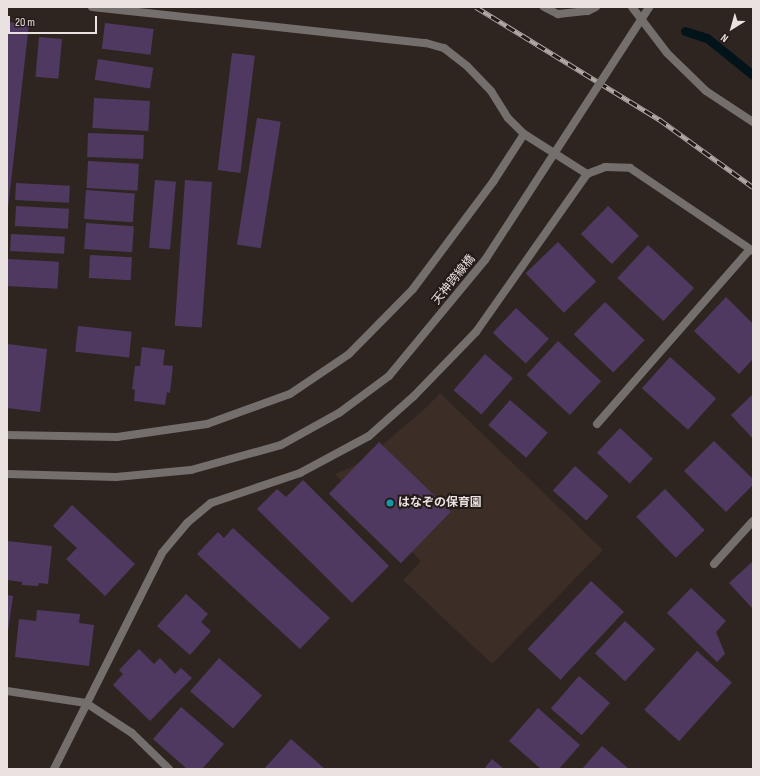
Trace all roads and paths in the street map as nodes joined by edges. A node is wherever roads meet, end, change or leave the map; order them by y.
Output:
1 (92, 7) edge
2 (544, 7) edge
3 (596, 7) edge
4 (632, 7) edge
5 (649, 7) edge
6 (753, 122) edge
7 (524, 134) junction
8 (587, 174) junction
9 (751, 250) edge
10 (597, 424) dead end
11 (7, 435) edge
12 (7, 474) edge
13 (753, 521) edge
14 (714, 564) dead end
15 (7, 691) edge
16 (86, 703) junction
17 (54, 769) edge
18 (168, 769) edge

1 - 7 street
2 - 3 street
4 - 6 street
5 - 12 street, 天神跨線橋, bridge
7 - 8 street
7 - 11 street
8 - 9 street
8 - 16 street
9 - 10 street
13 - 14 street
15 - 16 street
16 - 17 street
16 - 18 street

